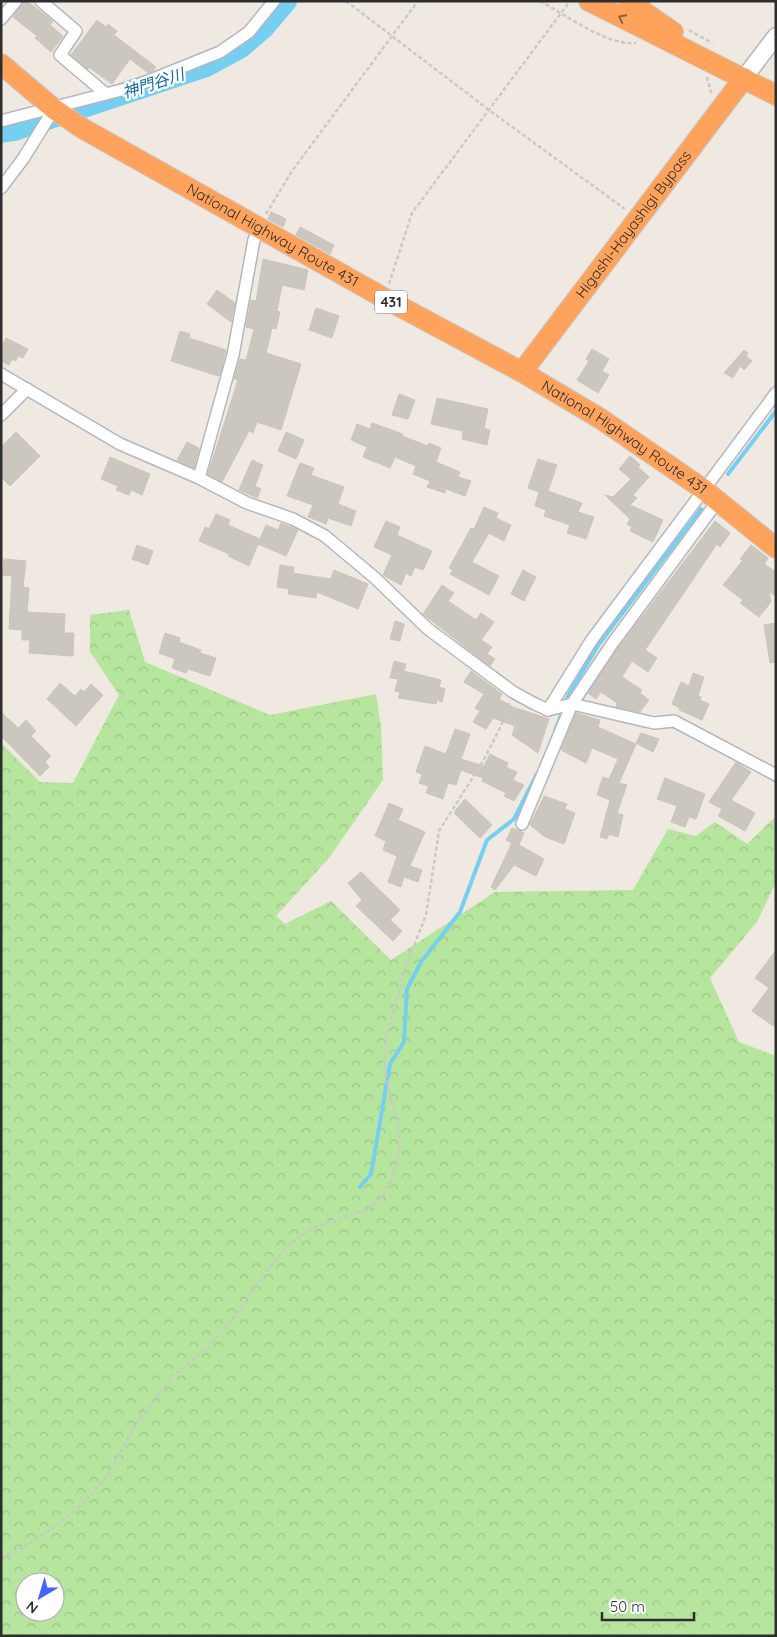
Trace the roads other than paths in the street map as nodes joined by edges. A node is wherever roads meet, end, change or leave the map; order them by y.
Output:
1 (16, 1) edge
2 (41, 1) edge
3 (274, 1) edge
4 (589, 1) edge
5 (628, 1) edge
6 (1, 19) edge
7 (776, 36) edge
8 (1, 64) edge
9 (744, 78) junction
10 (106, 94) junction
11 (776, 95) edge
12 (54, 108) junction
13 (1, 121) edge
14 (1, 188) edge
15 (259, 229) junction
16 (522, 372) junction
17 (1, 374) edge
18 (27, 389) junction
19 (776, 392) edge
20 (1, 415) edge
21 (200, 478) junction
22 (710, 496) junction
23 (774, 544) edge
24 (572, 704) junction
25 (548, 710) junction
26 (776, 775) edge
27 (522, 824) dead end

1 - 6 street
2 - 10 street
3 - 10 street
9 -> 4 highway
5 - 9 highway
7 - 9 main road
8 - 12 highway, National Highway Route 431 / 431
9 - 11 highway
9 - 16 highway, Higashi-Hayashigi Bypass
10 - 12 street
12 - 13 street
12 - 14 street
12 - 15 highway, National Highway Route 431 / 431
15 - 16 highway, National Highway Route 431 / 431
15 - 21 street
16 - 22 highway, National Highway Route 431 / 431
17 - 18 street
18 - 20 street
18 - 21 street
19 - 22 street
21 - 25 street
22 - 23 highway, National Highway Route 431 / 431
22 - 24 street
22 - 25 street
24 - 25 street
24 - 26 street
24 - 27 street

